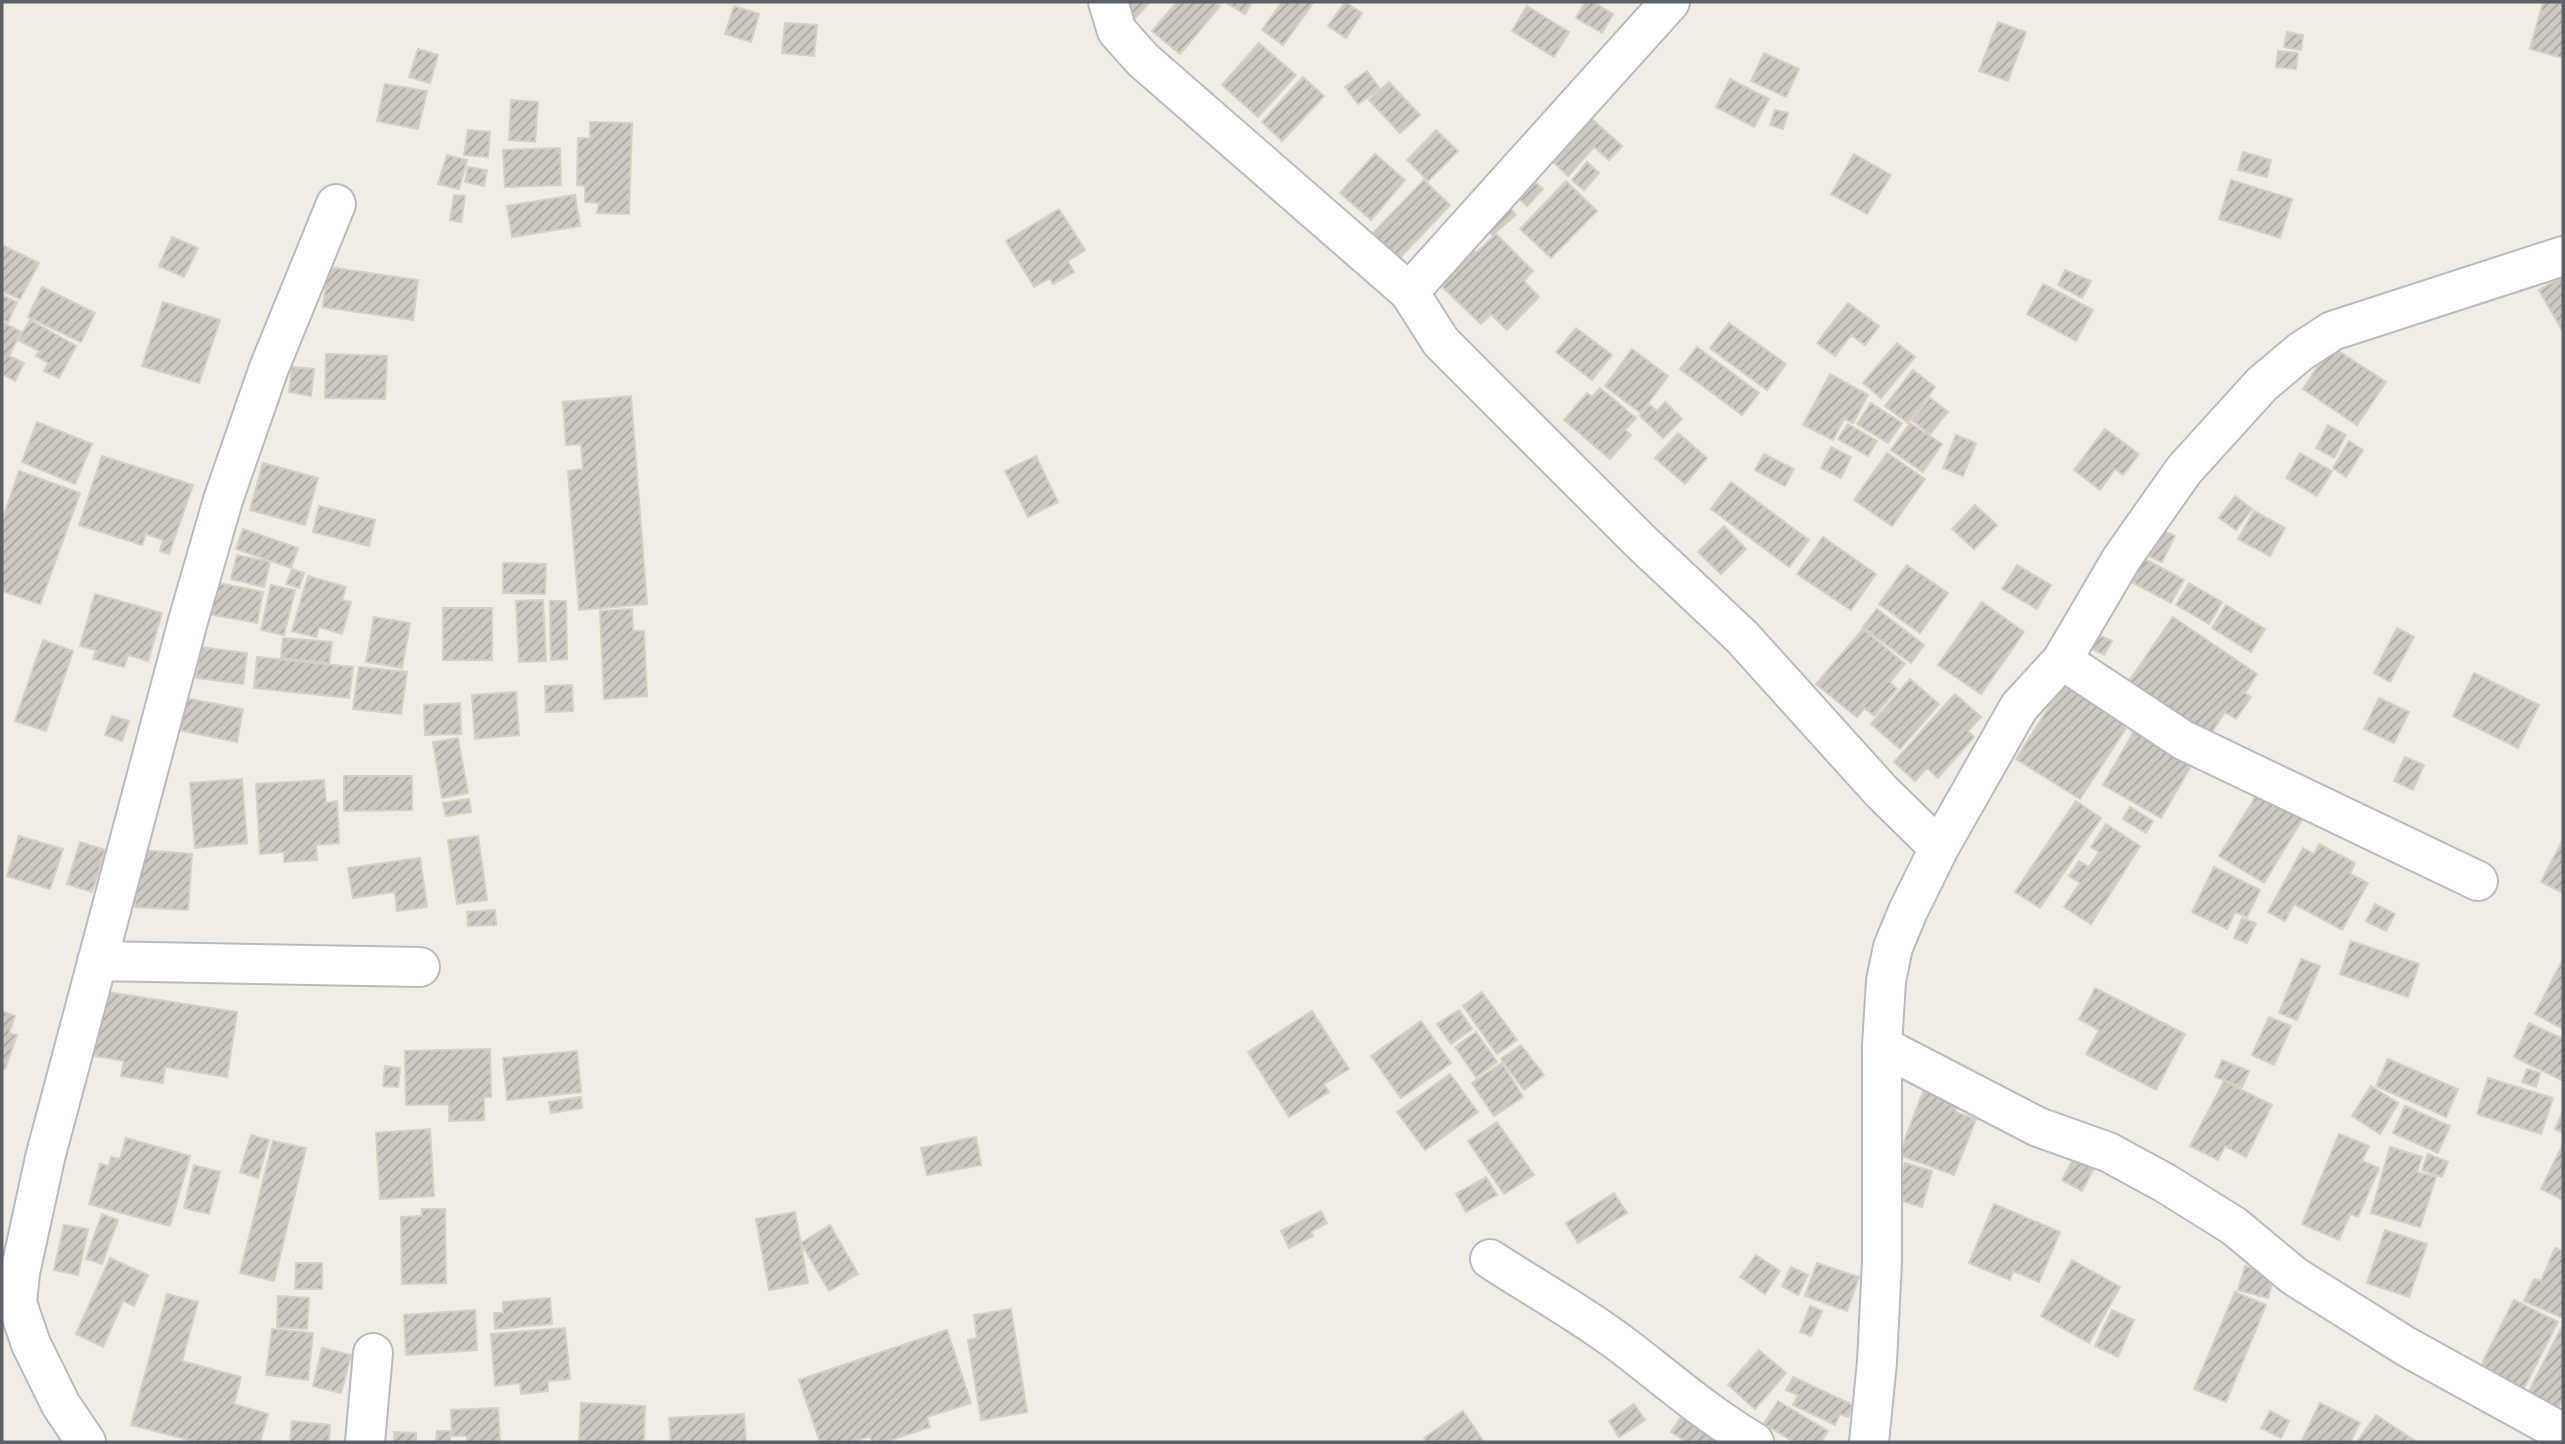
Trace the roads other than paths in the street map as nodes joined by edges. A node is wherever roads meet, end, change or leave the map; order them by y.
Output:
1 (1108, 2) edge
2 (1670, 2) edge
3 (337, 204) dead end
4 (2563, 256) edge
5 (1409, 292) junction
6 (2062, 660) junction
7 (1940, 848) junction
8 (2478, 881) dead end
9 (97, 961) junction
10 (420, 967) dead end
11 (1882, 1046) junction
12 (1490, 1259) dead end
13 (373, 1353) dead end
14 (2563, 1433) edge
15 (86, 1442) edge
16 (365, 1442) edge
17 (1754, 1442) edge
18 (1869, 1442) edge

1 - 5 street
2 - 5 street
3 - 9 street
4 - 6 street
5 - 7 street
6 - 7 street
6 - 8 street
7 - 11 street
9 - 10 street
9 - 15 street
11 - 14 street
11 - 18 street
12 - 17 street
13 - 16 street

